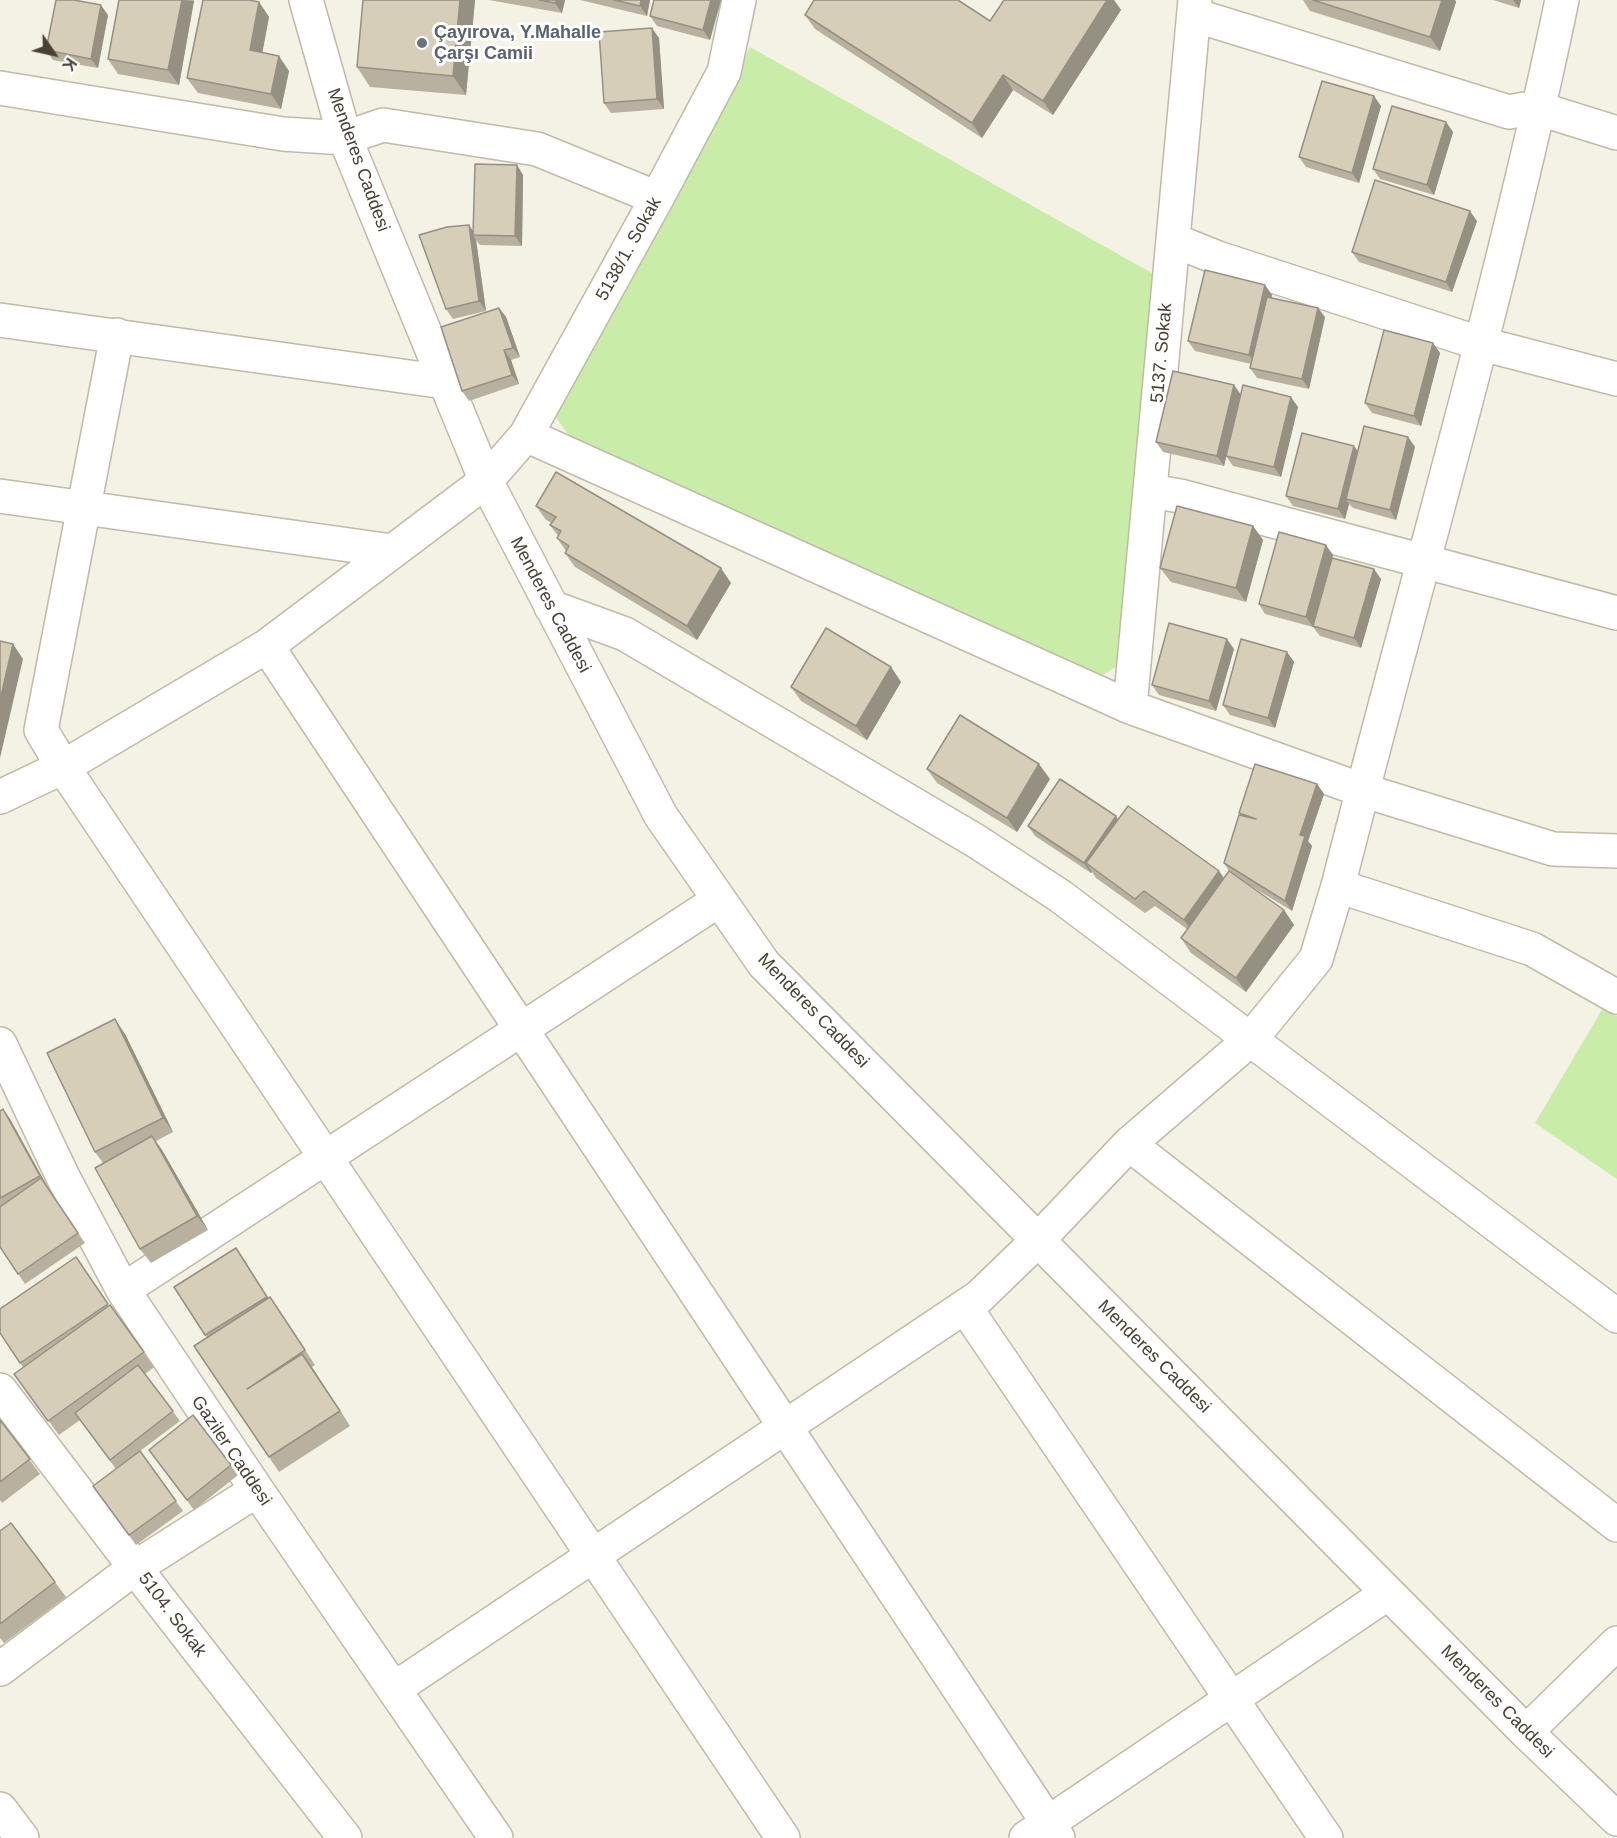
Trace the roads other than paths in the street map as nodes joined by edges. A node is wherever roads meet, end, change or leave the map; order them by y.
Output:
1 (306, 0) edge
2 (739, 0) edge
3 (1562, 0) edge
4 (1194, 7) edge
5 (0, 88) edge
6 (1525, 111) junction
7 (1617, 134) edge
8 (345, 138) junction
9 (657, 198) junction
10 (1173, 240) junction
11 (0, 320) edge
12 (117, 335) junction
13 (1482, 344) junction
14 (1617, 379) edge
15 (445, 382) junction
16 (526, 435) junction
17 (486, 481) junction
18 (1150, 491) junction
19 (0, 496) edge
20 (85, 508) junction
21 (392, 552) junction
22 (1424, 561) junction
23 (551, 607) junction
24 (1617, 613) edge
25 (267, 646) junction
26 (1130, 707) junction
27 (63, 767) junction
28 (1362, 790) junction
29 (0, 797) edge
30 (1617, 851) edge
31 (1338, 886) junction
32 (719, 900) junction
33 (1617, 997) edge
34 (521, 1030) junction
35 (1251, 1039) junction
36 (0, 1044) edge
37 (1129, 1144) junction
38 (326, 1158) junction
39 (1038, 1240) junction
40 (123, 1290) junction
41 (964, 1307) junction
42 (1617, 1316) edge
43 (0, 1390) edge
44 (785, 1427) junction
45 (257, 1490) junction
46 (1617, 1525) edge
47 (593, 1556) junction
48 (136, 1567) junction
49 (1388, 1593) junction
50 (1617, 1642) edge
51 (0, 1669) edge
52 (394, 1689) junction
53 (1232, 1699) junction
54 (1526, 1732) junction
55 (0, 1809) edge
56 (1617, 1819) edge
57 (1044, 1833) edge
58 (22, 1838) edge
59 (345, 1838) edge
60 (496, 1838) edge
61 (783, 1838) edge
62 (1326, 1838) edge

1 - 8 street, Menderes Caddesi
2 - 9 street, 5138/1. Sokak
3 - 6 street
4 - 6 street
4 - 10 street, 5137. Sokak
5 - 8 street
6 - 7 street
6 - 13 street
8 - 9 street
8 - 15 street, Menderes Caddesi
9 - 16 street, 5138/1. Sokak
10 - 13 street
10 - 18 street, 5137. Sokak
11 - 12 street
12 - 15 street
12 - 20 street
13 - 14 street
13 - 22 street
15 - 17 street, Menderes Caddesi
16 - 17 street, 5138/1. Sokak
16 - 26 street
17 - 21 street, 5138/1. Sokak
17 - 23 street, Menderes Caddesi
18 - 22 street
18 - 26 street, 5137. Sokak
19 - 20 street
20 - 21 street
20 - 27 street
21 - 25 street, 5138/1. Sokak
22 - 24 street
22 - 28 street
23 - 32 street, Menderes Caddesi
23 - 35 street
25 - 27 street, 5138/1. Sokak
25 - 34 street
26 - 28 street
27 - 29 street, 5138/1. Sokak
27 - 38 street
28 - 30 street
28 - 31 street
31 - 33 street
31 - 35 street
32 - 34 street
32 - 39 street, Menderes Caddesi
34 - 38 street
34 - 44 street
35 - 37 street
35 - 42 street
36 - 40 street, Gaziler Caddesi
37 - 39 street
37 - 46 street
38 - 40 street
38 - 47 street
39 - 41 street
39 - 49 street, Menderes Caddesi
40 - 45 street, Gaziler Caddesi
41 - 44 street
41 - 53 street
43 - 48 street, 5104. Sokak
44 - 47 street
44 - 57 street
45 - 48 street
45 - 52 street, Gaziler Caddesi
47 - 52 street
47 - 61 street
48 - 51 street
48 - 59 street, 5104. Sokak
49 - 53 street
49 - 54 street, Menderes Caddesi
50 - 54 street
52 - 60 street, Gaziler Caddesi
53 - 57 street
53 - 62 street
54 - 56 street, Menderes Caddesi
55 - 58 street

